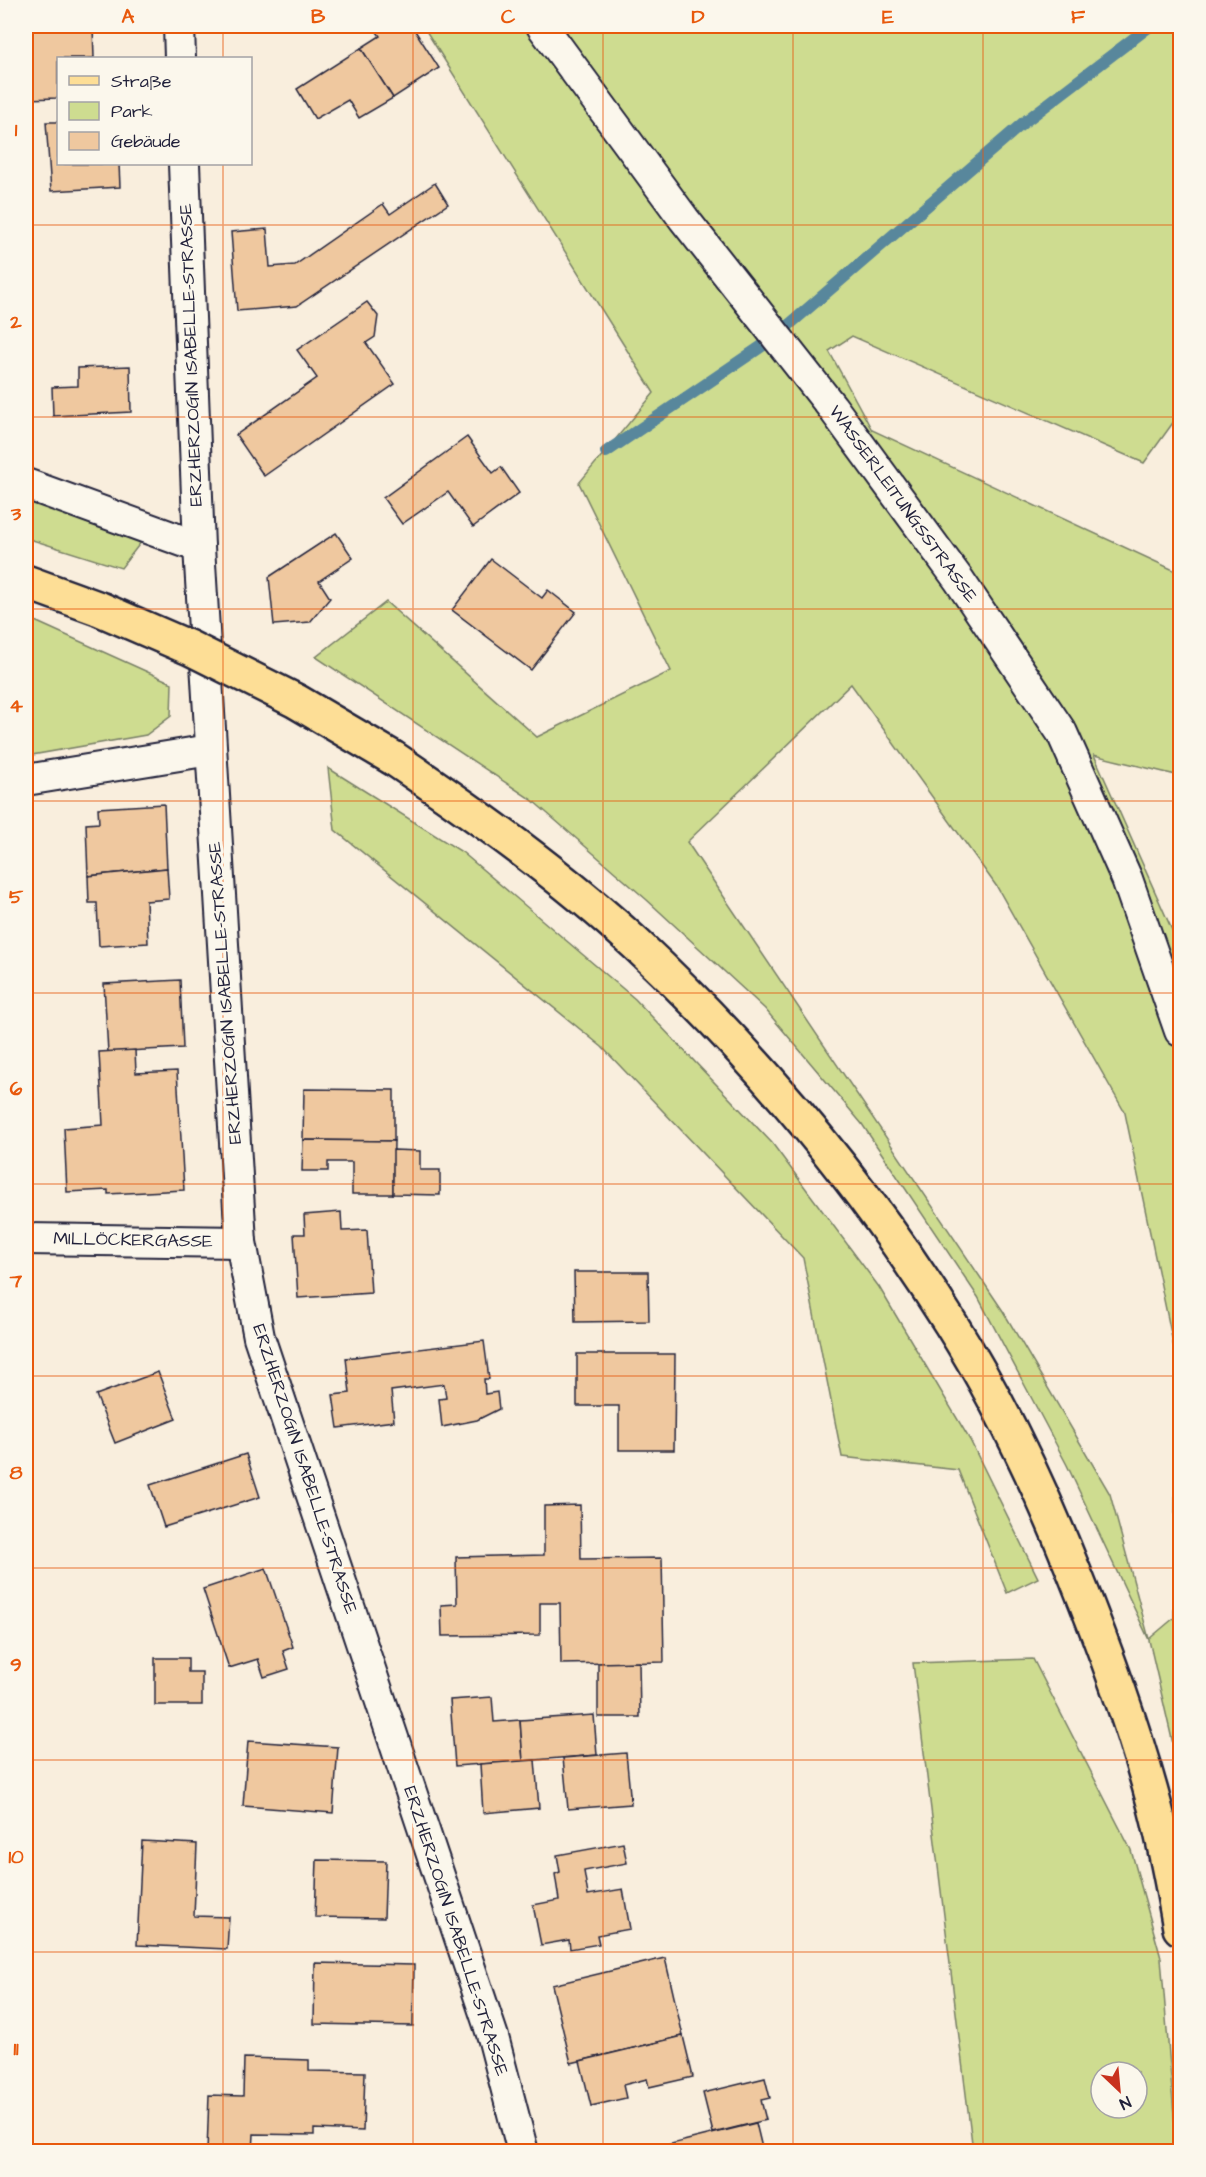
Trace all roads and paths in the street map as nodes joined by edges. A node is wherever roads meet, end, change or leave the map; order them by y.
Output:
1 (179, 26) edge
2 (542, 26) edge
3 (180, 57) edge
4 (184, 165) edge
5 (26, 484) edge
6 (199, 547) junction
7 (26, 582) edge
8 (210, 750) junction
9 (26, 780) edge
10 (1180, 1031) edge
11 (26, 1239) edge
12 (241, 1242) junction
13 (1180, 1928) edge
14 (523, 2151) edge

1 - 3 street
2 - 10 street, WASSERLEITUNGSSTRASSE
4 - 6 street, ERZHERZOGIN ISABELLE-STRASSE
5 - 6 street
6 - 8 street, ERZHERZOGIN ISABELLE-STRASSE
7 - 13 main road, bridge
8 - 9 street
8 - 12 street, ERZHERZOGIN ISABELLE-STRASSE
11 - 12 street, MILLÖCKERGASSE
12 - 14 street, ERZHERZOGIN ISABELLE-STRASSE

